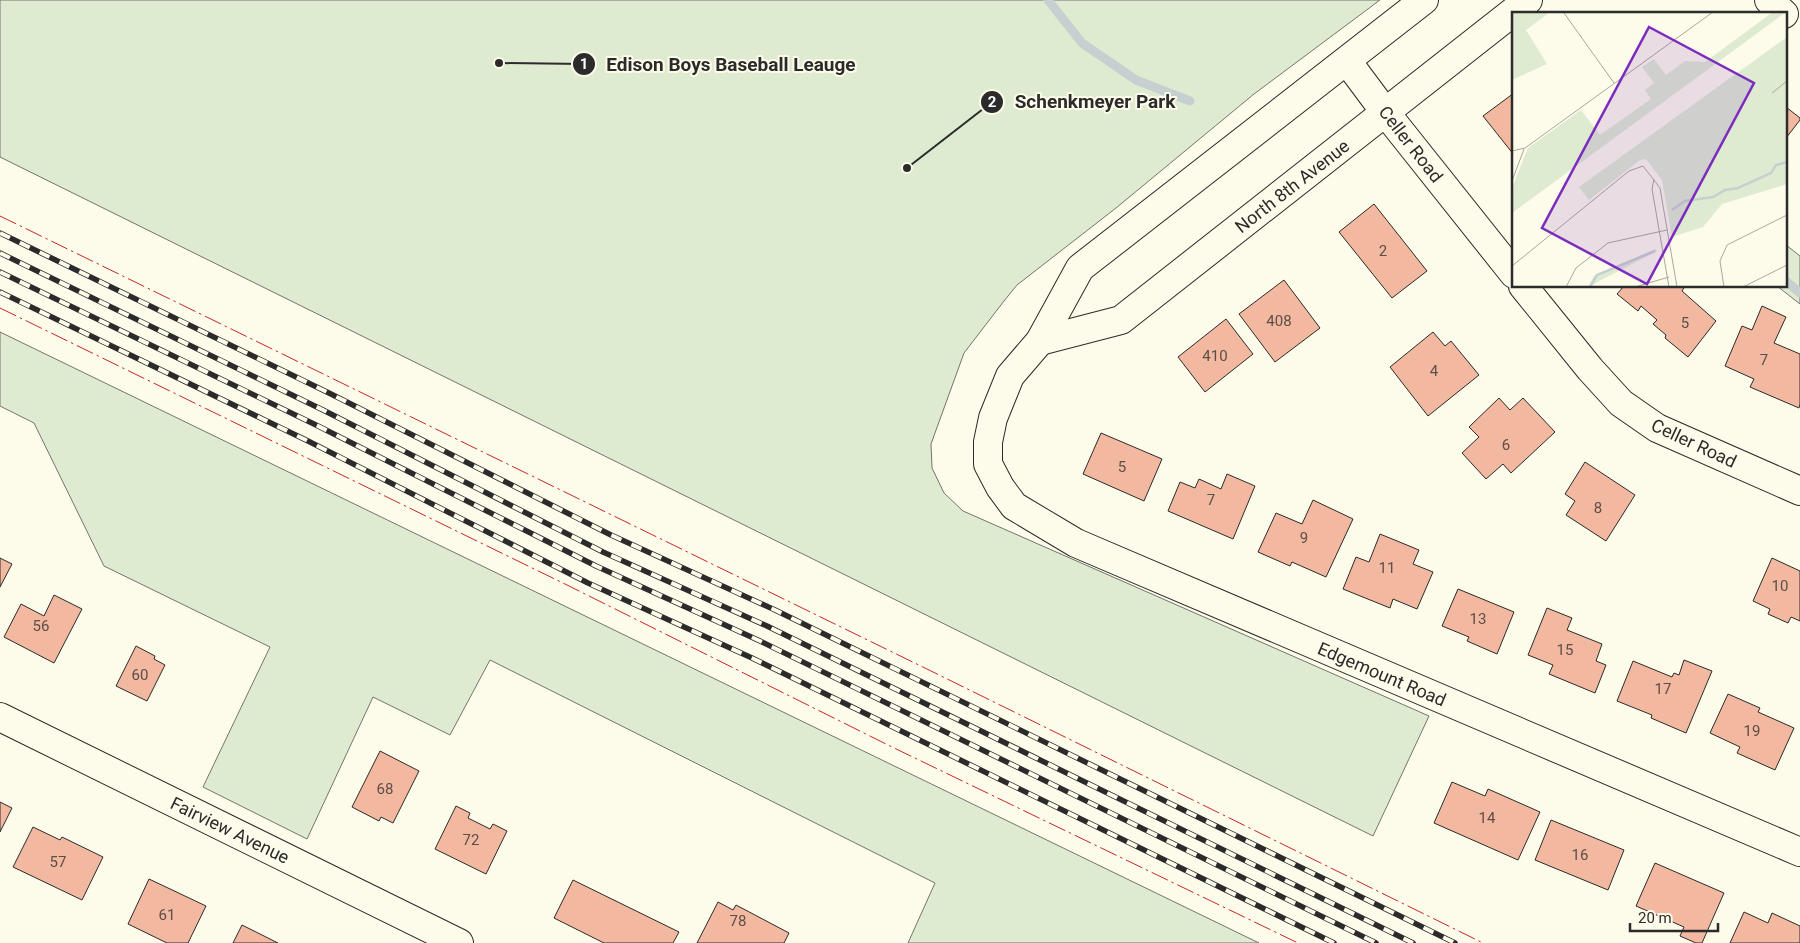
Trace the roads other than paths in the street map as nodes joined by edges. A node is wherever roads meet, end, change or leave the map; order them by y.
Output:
1 (1424, 0) edge
2 (1528, 0) edge
3 (1769, 0) edge
4 (1513, 12) edge
5 (1782, 12) edge
6 (1512, 13) edge
7 (1788, 18) edge
8 (1800, 28) edge
9 (1347, 60) junction
10 (1385, 112) junction
11 (1512, 271) edge
12 (1526, 288) edge
13 (1040, 341) junction
14 (1800, 491) edge
15 (0, 717) edge
16 (1800, 852) edge
17 (460, 943) edge

1 - 9 street
2 - 4 street, North 8th Avenue
3 - 5 street
6 - 10 street, North 8th Avenue
7 - 8 street
9 - 10 street, Celler Road
9 - 13 street
10 - 11 street, Celler Road
10 - 13 street, North 8th Avenue
12 - 14 street, Celler Road
13 - 16 street, Edgemount Road
15 - 17 street, Fairview Avenue

